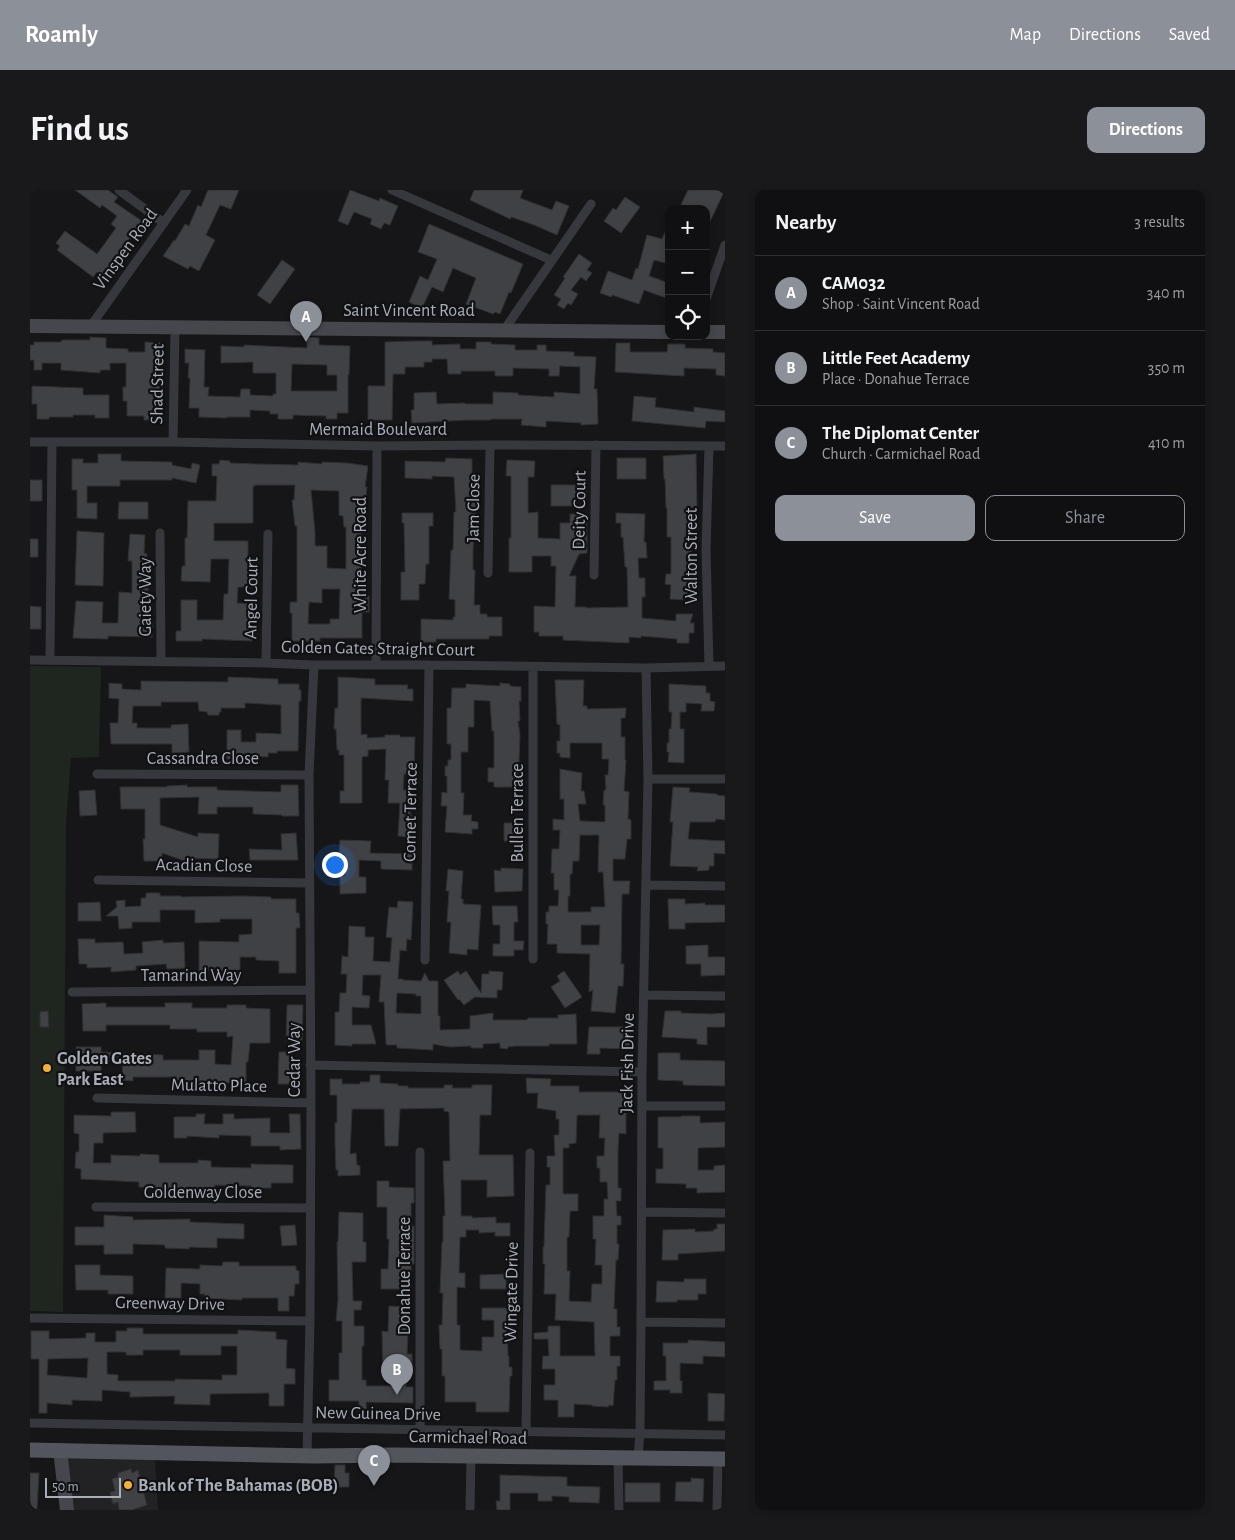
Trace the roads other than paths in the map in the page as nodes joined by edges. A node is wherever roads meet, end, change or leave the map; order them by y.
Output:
1 (119, 190) edge
2 (187, 190) edge
3 (392, 190) edge
4 (591, 204) dead end
5 (164, 223) junction
6 (725, 245) edge
7 (551, 260) junction
8 (707, 295) edge
9 (30, 326) edge
10 (90, 327) junction
11 (175, 328) junction
12 (504, 330) junction
13 (665, 332) edge
14 (710, 332) edge
15 (725, 332) edge
16 (30, 442) edge
17 (52, 442) junction
18 (173, 442) junction
19 (490, 445) junction
20 (596, 445) junction
21 (376, 446) junction
22 (709, 446) junction
23 (725, 446) edge
24 (160, 533) dead end
25 (268, 534) dead end
26 (488, 573) dead end
27 (594, 575) dead end
28 (50, 659) junction
29 (30, 660) edge
30 (161, 662) junction
31 (266, 663) junction
32 (376, 664) junction
33 (314, 665) junction
34 (429, 665) junction
35 (709, 666) junction
36 (725, 666) edge
37 (533, 667) junction
38 (646, 668) junction
39 (97, 774) dead end
40 (309, 775) junction
41 (725, 778) edge
42 (648, 779) junction
43 (98, 880) dead end
44 (309, 882) junction
45 (646, 885) junction
46 (725, 886) edge
47 (533, 959) dead end
48 (424, 960) dead end
49 (310, 990) junction
50 (72, 992) dead end
51 (644, 995) junction
52 (725, 996) edge
53 (310, 1065) junction
54 (642, 1072) junction
55 (97, 1098) dead end
56 (310, 1103) junction
57 (642, 1106) junction
58 (725, 1106) edge
59 (420, 1152) dead end
60 (530, 1153) dead end
61 (96, 1207) dead end
62 (309, 1208) junction
63 (642, 1212) junction
64 (725, 1213) edge
65 (30, 1318) edge
66 (310, 1321) junction
67 (641, 1322) junction
68 (725, 1323) edge
69 (30, 1423) edge
70 (308, 1429) junction
71 (420, 1430) junction
72 (526, 1431) junction
73 (640, 1433) junction
74 (725, 1435) edge
75 (30, 1450) edge
76 (60, 1450) junction
77 (307, 1455) junction
78 (471, 1456) junction
79 (618, 1458) junction
80 (638, 1458) junction
81 (722, 1459) edge
82 (67, 1510) edge
83 (470, 1510) edge
84 (619, 1510) edge
85 (717, 1510) edge

1 - 5 street
2 - 5 street, Vinspen Road
3 - 7 street
4 - 7 street
5 - 10 street, Vinspen Road
6 - 8 street
7 - 12 street
9 - 10 street, Saint Vincent Road
10 - 11 street, Saint Vincent Road
11 - 12 street, Saint Vincent Road
11 - 18 street, Shad Street
12 - 13 street, Saint Vincent Road
14 - 15 street
16 - 17 street, Mermaid Boulevard
17 - 18 street, Mermaid Boulevard
17 - 28 street
18 - 21 street, Mermaid Boulevard
19 - 20 street, Mermaid Boulevard
19 - 21 street, Mermaid Boulevard
19 - 26 street, Jam Close
20 - 22 street, Mermaid Boulevard
20 - 27 street, Deity Court
21 - 32 street, White Acre Road
22 - 23 street, Mermaid Boulevard
22 - 35 street, Walton Street
24 - 30 street, Gaiety Way
25 - 31 street, Angel Court
28 - 29 street, Golden Gates Straight Court
28 - 30 street, Golden Gates Straight Court
30 - 31 street, Golden Gates Straight Court
31 - 33 street, Golden Gates Straight Court
32 - 33 street, Golden Gates Straight Court
32 - 34 street, Golden Gates Straight Court
33 - 40 street, Cedar Way
34 - 37 street, Golden Gates Straight Court
34 - 48 street, Comet Terrace
35 - 36 street, Golden Gates Straight Court
35 - 38 street, Golden Gates Straight Court
37 - 38 street, Golden Gates Straight Court
37 - 47 street, Bullen Terrace
38 - 42 street, Jack Fish Drive
39 - 40 street, Cassandra Close
40 - 44 street, Cedar Way
41 - 42 street
42 - 45 street, Jack Fish Drive
43 - 44 street, Acadian Close
44 - 49 street, Cedar Way
45 - 46 street
45 - 51 street, Jack Fish Drive
49 - 50 street, Tamarind Way
49 - 53 street, Cedar Way
51 - 52 street
51 - 54 street, Jack Fish Drive
53 - 54 street
53 - 56 street, Cedar Way
54 - 57 street, Jack Fish Drive
55 - 56 street, Mulatto Place
56 - 62 street, Cedar Way
57 - 58 street
57 - 63 street, Jack Fish Drive
59 - 71 street, Donahue Terrace
60 - 72 street, Wingate Drive
61 - 62 street, Goldenway Close
62 - 66 street, Cedar Way
63 - 64 street
63 - 67 street, Jack Fish Drive
65 - 66 street, Greenway Drive
66 - 70 street, Cedar Way
67 - 68 street
67 - 73 street, Jack Fish Drive
69 - 70 street, New Guinea Drive
70 - 71 street, New Guinea Drive
70 - 77 street, Cedar Way
71 - 72 street, New Guinea Drive
72 - 73 street, New Guinea Drive
73 - 74 street, New Guinea Drive
73 - 80 street, Jack Fish Drive
75 - 76 main road, Carmichael Road
76 - 77 main road, Carmichael Road
76 - 82 street
77 - 78 main road, Carmichael Road
78 - 79 main road, Carmichael Road
78 - 83 street
79 - 80 main road, Carmichael Road
79 - 84 street
80 - 81 main road, Carmichael Road
81 - 85 street

